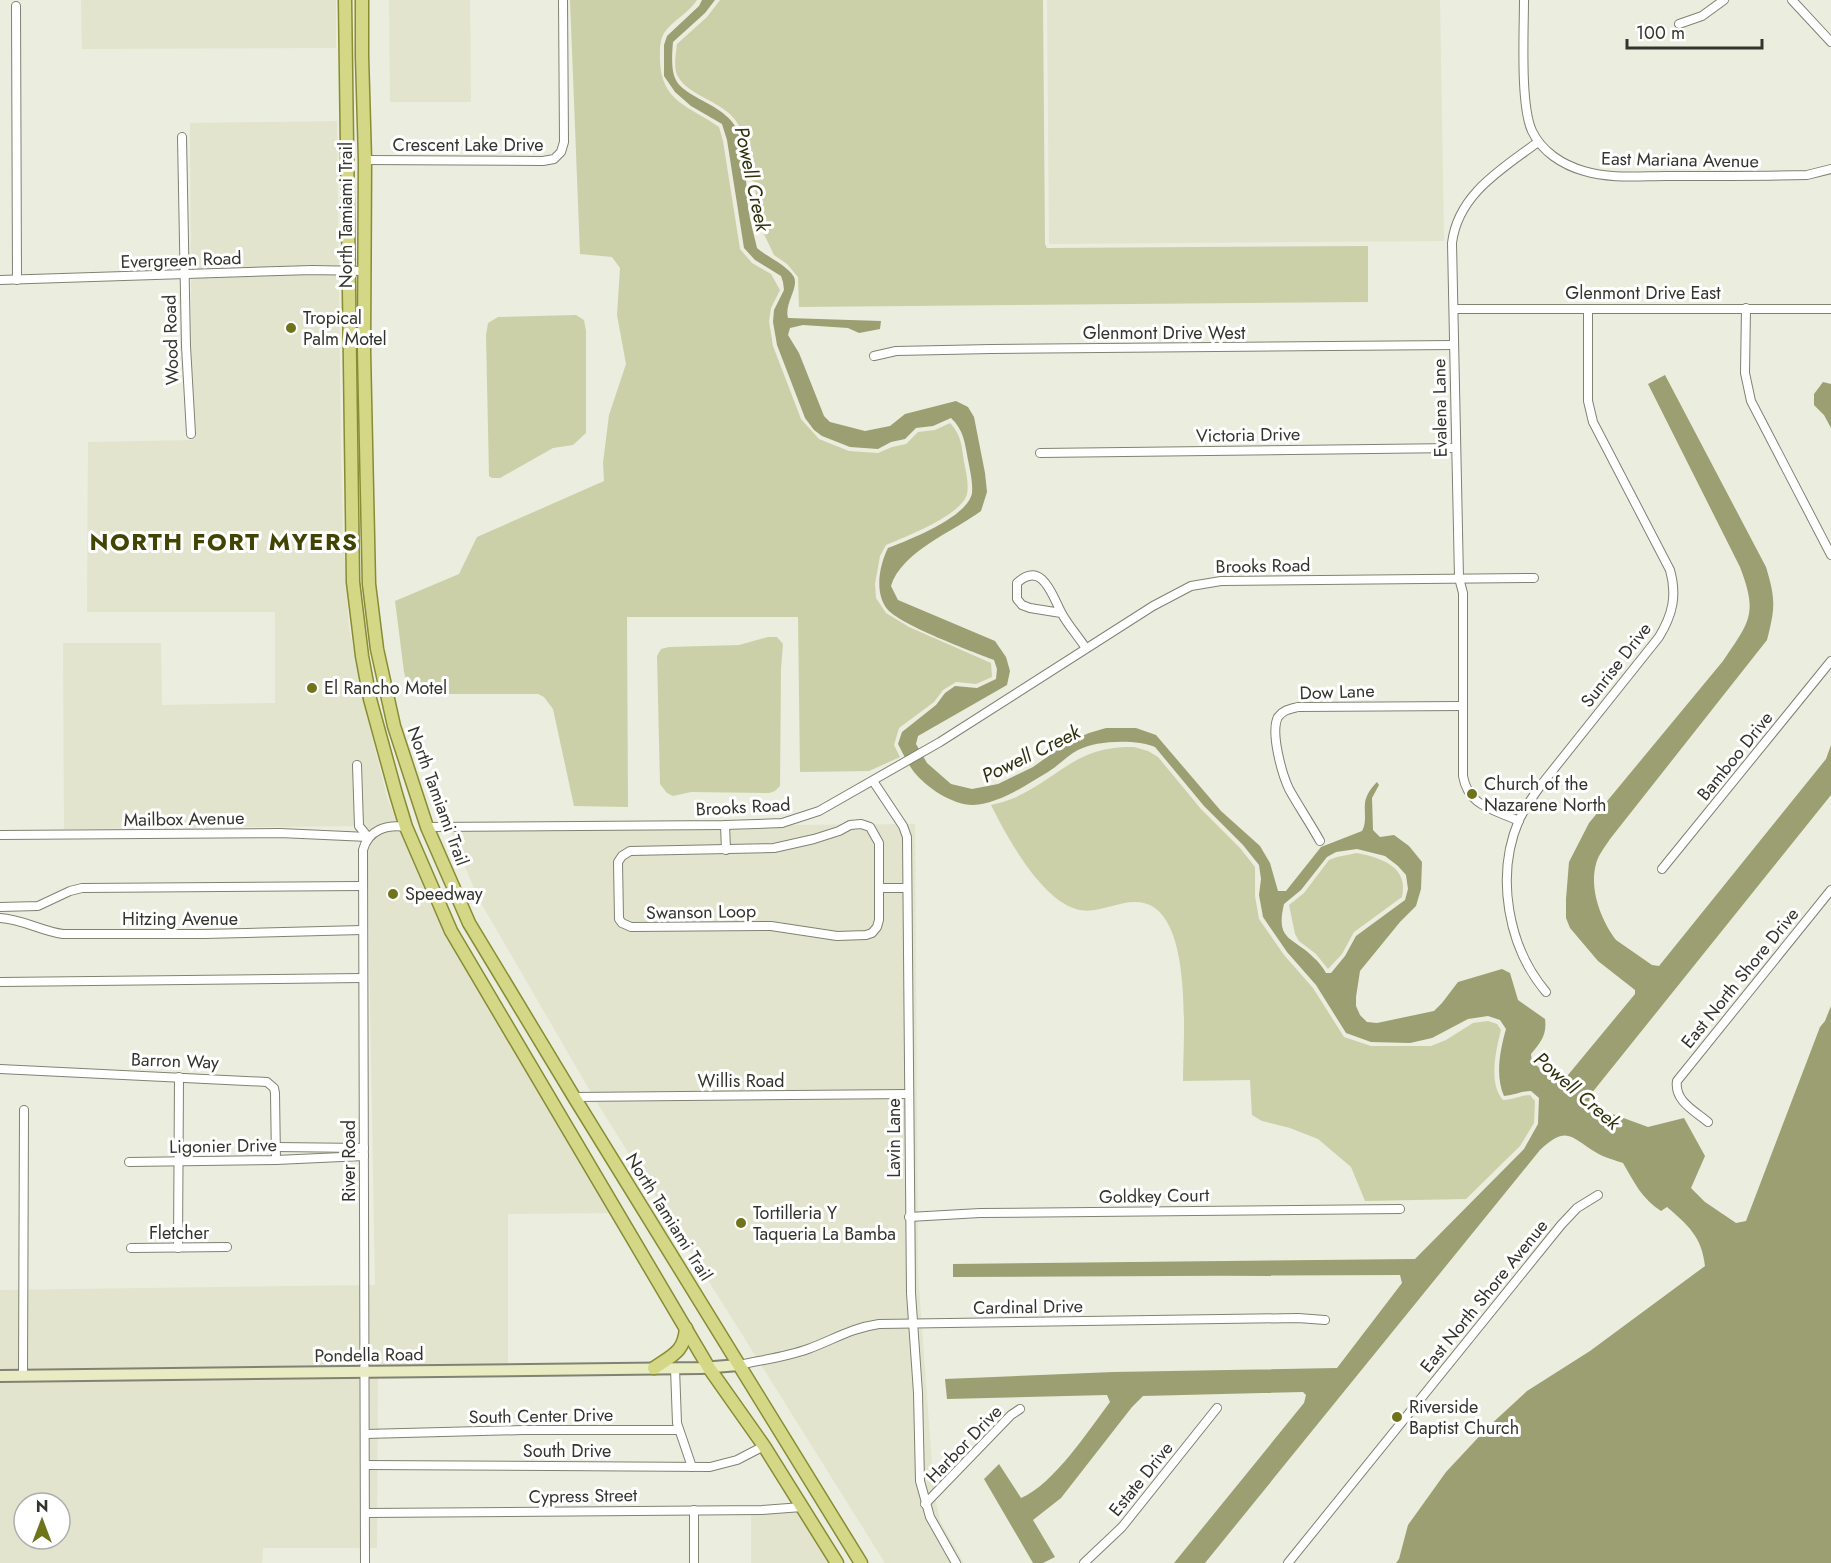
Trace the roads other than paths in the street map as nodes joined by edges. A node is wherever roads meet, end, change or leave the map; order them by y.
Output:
1 (345, 0) edge
2 (357, 0) edge
3 (362, 0) edge
4 (563, 0) edge
5 (1524, 0) edge
6 (1724, 0) edge
7 (1792, 0) edge
8 (16, 6) dead end
9 (362, 14) junction
10 (1679, 24) dead end
11 (1831, 42) edge
12 (182, 137) dead end
13 (1538, 142) junction
14 (365, 160) junction
15 (1831, 169) edge
16 (350, 271) junction
17 (364, 271) junction
18 (184, 274) junction
19 (0, 280) edge
20 (17, 280) junction
21 (1746, 308) junction
22 (1454, 309) junction
23 (1588, 309) junction
24 (1831, 309) edge
25 (1454, 345) junction
26 (874, 356) dead end
27 (190, 434) dead end
28 (1455, 448) junction
29 (1041, 453) dead end
30 (352, 497) junction
31 (367, 535) junction
32 (352, 543) junction
33 (1831, 555) edge
34 (1459, 578) junction
35 (1534, 578) dead end
36 (369, 584) junction
37 (1061, 613) junction
38 (1085, 647) junction
39 (1831, 661) edge
40 (1463, 706) junction
41 (357, 765) dead end
42 (873, 781) junction
43 (396, 794) junction
44 (1519, 821) junction
45 (725, 825) junction
46 (406, 827) junction
47 (427, 827) junction
48 (0, 836) edge
49 (368, 837) junction
50 (1320, 841) dead end
51 (726, 850) junction
52 (442, 861) junction
53 (1662, 869) dead end
54 (362, 886) junction
55 (879, 888) junction
56 (907, 888) junction
57 (1831, 890) edge
58 (0, 907) edge
59 (0, 918) edge
60 (362, 930) junction
61 (363, 978) junction
62 (0, 982) edge
63 (1546, 992) dead end
64 (0, 1069) edge
65 (179, 1077) junction
66 (538, 1080) junction
67 (909, 1094) junction
68 (574, 1097) junction
69 (24, 1110) dead end
70 (1708, 1122) dead end
71 (317, 1146) junction
72 (276, 1147) junction
73 (364, 1152) junction
74 (318, 1158) junction
75 (276, 1161) junction
76 (129, 1162) dead end
77 (179, 1162) junction
78 (1598, 1195) dead end
79 (1400, 1209) dead end
80 (909, 1217) junction
81 (227, 1247) dead end
82 (131, 1248) dead end
83 (178, 1248) junction
84 (1325, 1320) dead end
85 (912, 1323) junction
86 (686, 1328) junction
87 (738, 1365) junction
88 (654, 1368) junction
89 (675, 1368) junction
90 (709, 1368) junction
91 (364, 1371) junction
92 (23, 1375) junction
93 (0, 1376) edge
94 (1217, 1408) dead end
95 (1020, 1409) dead end
96 (679, 1430) junction
97 (365, 1434) junction
98 (764, 1446) junction
99 (365, 1465) junction
100 (692, 1467) junction
101 (925, 1504) junction
102 (802, 1507) junction
103 (694, 1510) junction
104 (365, 1513) junction
105 (365, 1563) edge
106 (694, 1563) edge
107 (837, 1563) edge
108 (861, 1563) edge
109 (956, 1563) edge
110 (1084, 1563) edge
111 (1288, 1563) edge

1 - 16 main road, North Tamiami Trail
2 - 9 main road
3 - 9 main road, North Tamiami Trail
4 - 14 street, Crescent Lake Drive
5 - 13 street
6 - 10 street
7 - 11 street
8 - 20 street
9 - 14 main road, North Tamiami Trail
12 - 18 street, Wood Road
13 - 15 street, East Mariana Avenue
13 - 22 street, Evalena Lane
14 - 17 main road, North Tamiami Trail
16 - 17 street, Evergreen Road
16 - 18 street, Evergreen Road
16 - 30 main road, North Tamiami Trail
17 - 31 main road, North Tamiami Trail
18 - 20 street, Evergreen Road
18 - 27 street, Wood Road
19 - 20 street, Evergreen Road
21 - 23 street, Glenmont Drive East
21 - 24 street, Glenmont Drive East
21 - 33 street
22 - 23 street, Glenmont Drive East
22 - 25 street, Evalena Lane
23 - 44 street, Sunrise Drive
25 - 26 street, Glenmont Drive West
25 - 28 street, Evalena Lane
28 - 29 street, Victoria Drive
28 - 34 street, Evalena Lane
30 - 31 main road
30 - 32 main road, North Tamiami Trail
31 - 36 main road, North Tamiami Trail
32 - 36 main road
32 - 43 main road, North Tamiami Trail
34 - 35 street, Brooks Road
34 - 38 street, Brooks Road
34 - 40 street, Evalena Lane
36 - 47 main road, North Tamiami Trail
37 - 37 street
37 - 38 street
38 - 42 street, Brooks Road
39 - 53 street, Bamboo Drive
40 - 44 street, Evalena Lane
40 - 50 street, Dow Lane
41 - 49 street
42 - 45 street, Brooks Road
42 - 56 street, Lavin Lane
43 - 46 main road, North Tamiami Trail
43 - 47 main road
44 - 63 street, Sunrise Drive
45 - 47 street, Brooks Road
45 - 51 street
46 - 49 street
46 - 52 main road
46 - 66 main road, North Tamiami Trail
47 - 52 main road, North Tamiami Trail
48 - 49 street, Mailbox Avenue
49 - 54 street, River Road
51 - 55 street, Swanson Loop
51 - 55 street, Swanson Loop
52 - 68 main road, North Tamiami Trail
54 - 58 street
54 - 60 street, River Road
55 - 56 street
56 - 67 street, Lavin Lane
57 - 70 street, East North Shore Drive
59 - 60 street, Hitzing Avenue
60 - 61 street, River Road
61 - 62 street
61 - 73 street, River Road
64 - 65 street, Barron Way
65 - 72 street, Barron Way
65 - 77 street
66 - 68 main road
66 - 86 main road, North Tamiami Trail
67 - 68 street, Willis Road
67 - 80 street, Lavin Lane
68 - 87 main road, North Tamiami Trail
69 - 92 street
71 - 72 street, Ligonier Drive
71 - 73 street, Ligonier Drive
71 - 74 street
72 - 75 street, Barron Way
73 - 74 street, Ligonier Drive
73 - 91 street, River Road
74 - 75 street, Ligonier Drive
75 - 77 street, Ligonier Drive
76 - 77 street, Ligonier Drive
77 - 83 street
78 - 111 street, East North Shore Avenue
79 - 80 street, Goldkey Court
80 - 85 street, Lavin Lane
81 - 83 street, Fletcher
82 - 83 street, Fletcher
84 - 85 street, Cardinal Drive
85 - 87 street, Cardinal Drive
85 - 101 street, Lavin Lane
86 - 88 main road
86 - 90 main road, North Tamiami Trail
87 - 90 main road, Pondella Road
87 - 108 main road, North Tamiami Trail
88 - 89 main road, Pondella Road
88 - 91 main road, Pondella Road
89 - 90 main road, Pondella Road
89 - 96 street
90 - 98 main road, North Tamiami Trail
91 - 92 main road, Pondella Road
91 - 97 street, River Road
92 - 93 main road, Pondella Road
94 - 110 street, Estate Drive
95 - 101 street, Harbor Drive
96 - 97 street, South Center Drive
96 - 100 street
97 - 99 street, River Road
98 - 100 street, South Drive
98 - 102 main road, North Tamiami Trail
99 - 100 street, South Drive
99 - 104 street, River Road
101 - 109 street, Harbor Drive
102 - 103 street, Cypress Street
102 - 107 main road, North Tamiami Trail
103 - 104 street, Cypress Street
103 - 106 street
104 - 105 street, River Road

